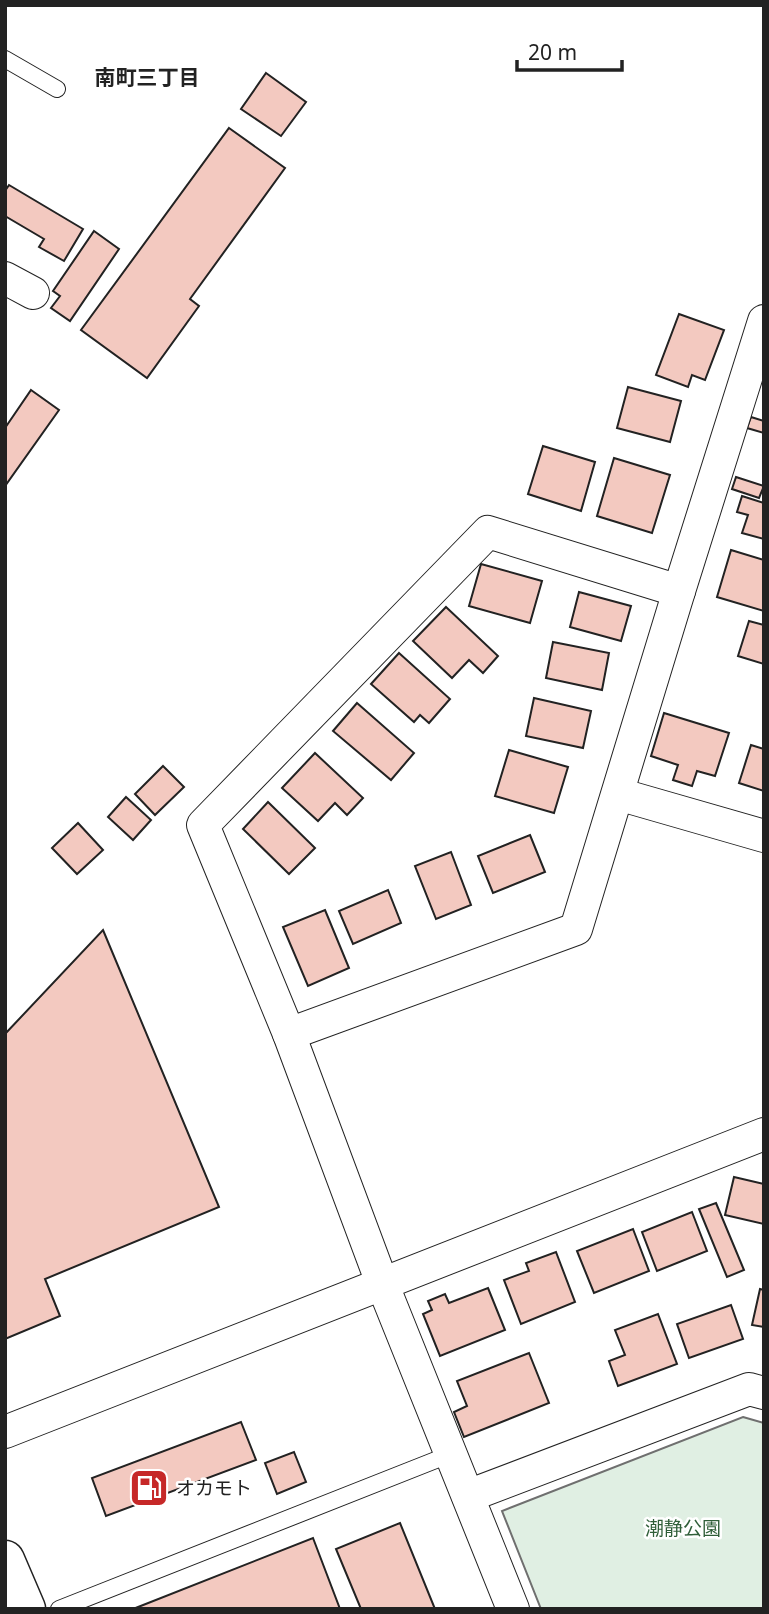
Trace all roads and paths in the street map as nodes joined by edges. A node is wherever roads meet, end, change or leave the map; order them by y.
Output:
1 (5, 59) edge
2 (57, 89) dead end
3 (5, 278) edge
4 (33, 293) dead end
5 (764, 321) edge
6 (679, 591) junction
7 (618, 794) junction
8 (764, 836) edge
9 (289, 1034) junction
10 (764, 1134) edge
11 (382, 1283) junction
12 (764, 1393) edge
13 (5, 1432) edge
14 (451, 1454) junction
15 (468, 1496) junction
16 (5, 1560) edge
17 (26, 1609) edge
18 (59, 1609) edge
19 (513, 1609) edge

1 - 2 lane
3 - 4 street
5 - 6 street
6 - 7 street
6 - 9 street
7 - 8 street
7 - 9 street
9 - 11 street
10 - 11 street
11 - 13 street
11 - 14 street
12 - 15 street
14 - 15 street
14 - 18 lane
15 - 19 street
16 - 17 highway

